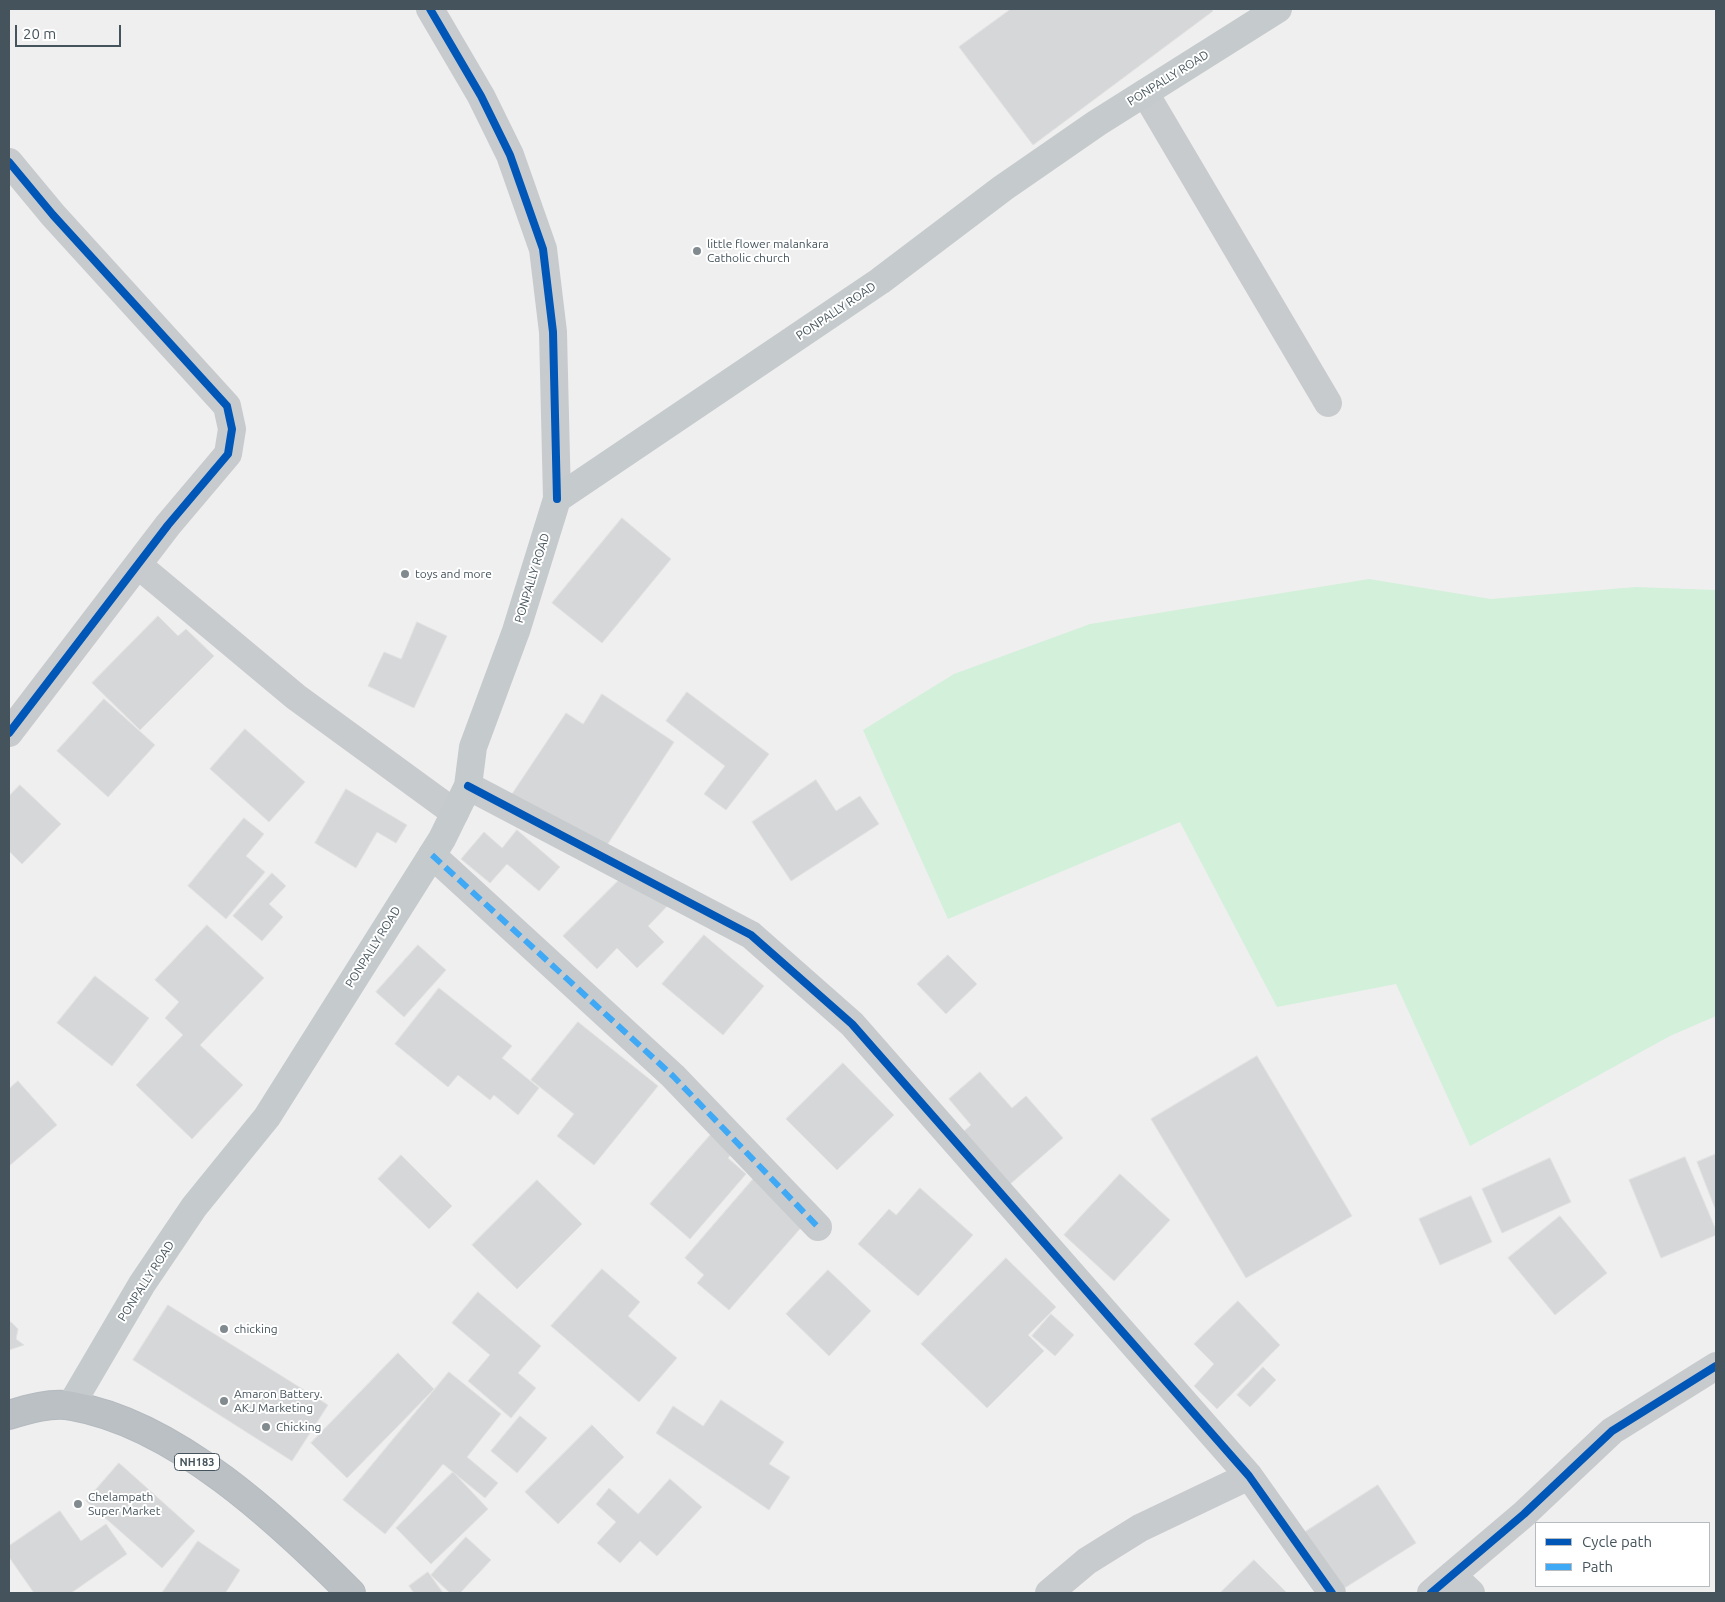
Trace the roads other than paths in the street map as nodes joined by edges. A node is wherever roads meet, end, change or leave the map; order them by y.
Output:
1 (430, 9) edge
2 (1278, 9) edge
3 (1145, 93) junction
4 (9, 162) edge
5 (1328, 403) dead end
6 (556, 499) junction
7 (138, 565) junction
8 (9, 733) edge
9 (468, 786) junction
10 (455, 813) junction
11 (432, 854) junction
12 (818, 1227) dead end
13 (1716, 1366) edge
14 (71, 1405) junction
15 (9, 1416) edge
16 (1249, 1476) junction
17 (1452, 1575) junction
18 (351, 1593) edge
19 (1049, 1593) edge
20 (1332, 1593) edge
21 (1431, 1593) edge
22 (1471, 1593) edge

1 - 6 street
2 - 3 main road, PONPALLY ROAD
3 - 5 street
3 - 6 main road, PONPALLY ROAD
4 - 7 street
6 - 9 main road, PONPALLY ROAD
7 - 8 street
7 - 10 street
9 - 10 main road, PONPALLY ROAD
9 - 16 street
10 - 11 main road, PONPALLY ROAD
11 - 12 street
11 - 14 main road, PONPALLY ROAD
13 - 17 street
14 - 15 highway, NH183
14 - 18 highway, NH183
16 - 19 street
16 - 20 street
17 - 21 street
17 - 22 street

